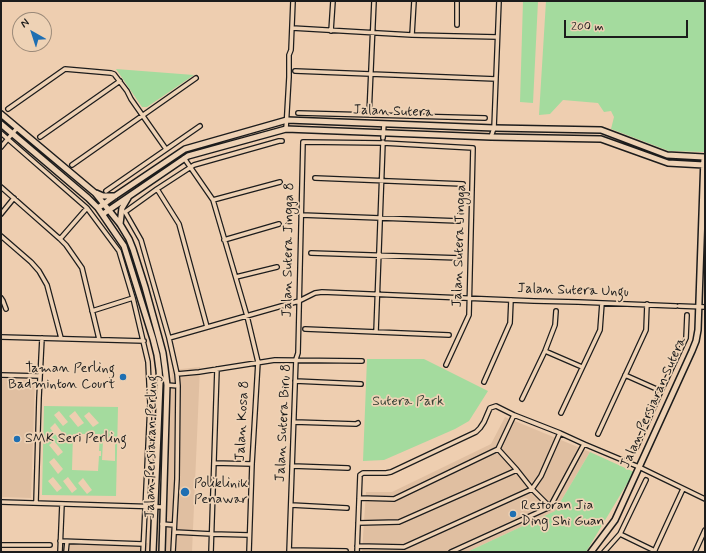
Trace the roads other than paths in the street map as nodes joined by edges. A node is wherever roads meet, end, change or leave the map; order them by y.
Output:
1 (293, 1) edge
2 (333, 1) edge
3 (374, 1) edge
4 (414, 1) edge
5 (458, 1) edge
6 (499, 1) edge
7 (458, 25) dead end
8 (292, 28) junction
9 (331, 31) junction
10 (372, 33) junction
11 (412, 35) junction
12 (497, 37) junction
13 (295, 71) dead end
14 (371, 74) junction
15 (196, 78) dead end
16 (496, 80) junction
17 (120, 81) junction
18 (8, 109) dead end
19 (298, 113) dead end
20 (1, 114) edge
21 (369, 115) junction
22 (143, 116) junction
23 (485, 118) dead end
24 (286, 120) junction
25 (1, 124) edge
26 (384, 124) junction
27 (200, 126) dead end
28 (17, 128) junction
29 (494, 128) junction
30 (286, 129) junction
31 (1, 133) edge
32 (12, 134) junction
33 (40, 137) dead end
34 (491, 137) junction
35 (383, 138) junction
36 (8, 139) junction
37 (282, 141) dead end
38 (1, 147) edge
39 (167, 149) junction
40 (175, 155) junction
41 (704, 157) edge
42 (184, 158) junction
43 (169, 160) junction
44 (72, 165) dead end
45 (704, 165) edge
46 (190, 167) junction
47 (316, 178) dead end
48 (382, 181) junction
49 (280, 182) dead end
50 (463, 184) dead end
51 (1, 187) edge
52 (157, 189) junction
53 (106, 191) dead end
54 (95, 193) junction
55 (115, 196) junction
56 (130, 196) junction
57 (14, 198) junction
58 (213, 200) junction
59 (104, 204) junction
60 (87, 208) junction
61 (98, 208) junction
62 (109, 210) junction
63 (1, 214) edge
64 (103, 214) junction
65 (301, 215) junction
66 (381, 218) junction
67 (459, 221) dead end
68 (120, 224) junction
69 (279, 224) dead end
70 (1, 236) edge
71 (60, 239) junction
72 (224, 240) junction
73 (311, 253) dead end
74 (379, 256) junction
75 (460, 258) dead end
76 (277, 267) dead end
77 (236, 277) junction
78 (378, 294) junction
79 (1, 298) edge
80 (133, 298) junction
81 (469, 298) junction
82 (511, 300) junction
83 (299, 301) junction
84 (602, 303) junction
85 (647, 304) junction
86 (698, 307) junction
87 (705, 307) edge
88 (6, 309) dead end
89 (92, 310) junction
90 (556, 310) dead end
91 (687, 315) dead end
92 (247, 316) junction
93 (207, 328) junction
94 (306, 329) dead end
95 (376, 332) junction
96 (449, 335) dead end
97 (1, 337) edge
98 (42, 338) junction
99 (61, 338) junction
100 (169, 338) junction
101 (99, 340) junction
102 (144, 341) junction
103 (545, 351) junction
104 (296, 359) junction
105 (362, 361) dead end
106 (258, 362) junction
107 (446, 365) dead end
108 (582, 367) junction
109 (217, 369) junction
110 (177, 374) junction
111 (1, 375) edge
112 (626, 375) junction
113 (40, 376) junction
114 (295, 381) junction
115 (484, 382) dead end
116 (362, 384) dead end
117 (167, 385) junction
118 (178, 386) junction
119 (661, 391) junction
120 (522, 399) dead end
121 (561, 413) dead end
122 (514, 415) junction
123 (294, 422) junction
124 (358, 423) dead end
125 (560, 433) junction
126 (598, 434) dead end
127 (584, 444) junction
128 (636, 448) dead end
129 (498, 449) junction
130 (214, 463) junction
131 (252, 464) junction
132 (292, 466) junction
133 (639, 467) junction
134 (348, 468) dead end
135 (517, 470) junction
136 (646, 480) dead end
137 (532, 489) junction
138 (683, 489) junction
139 (359, 498) junction
140 (705, 499) edge
141 (1, 502) edge
142 (36, 502) junction
143 (62, 504) junction
144 (291, 505) junction
145 (146, 506) junction
146 (155, 506) junction
147 (163, 507) junction
148 (550, 507) junction
149 (346, 508) dead end
150 (358, 523) junction
151 (162, 524) junction
152 (174, 525) junction
153 (705, 530) edge
154 (174, 532) junction
155 (212, 534) junction
156 (620, 534) junction
157 (249, 535) junction
158 (60, 541) junction
159 (67, 542) junction
160 (1, 544) edge
161 (144, 544) junction
162 (50, 545) dead end
163 (357, 546) junction
164 (289, 551) edge
165 (346, 551) edge
166 (655, 551) edge
167 (60, 552) edge
168 (66, 552) edge
169 (143, 552) edge
170 (154, 552) edge
171 (162, 552) edge
172 (173, 552) edge
173 (211, 552) edge
174 (249, 552) edge
175 (357, 552) edge
176 (451, 552) edge
177 (591, 552) edge
178 (604, 552) edge
179 (695, 552) edge

1 - 8 street
2 - 9 street
3 - 10 street
4 - 11 street
5 - 7 street
6 - 12 street
8 - 9 street
8 - 24 street
9 - 10 street
10 - 11 street
10 - 14 street
11 - 12 street
12 - 16 street
13 - 14 street
14 - 16 street
14 - 21 street
15 - 22 street
16 - 29 street
17 - 18 street
17 - 22 street
17 - 33 street
19 - 21 street
20 - 28 street, Jalan Persiaran Perling
21 - 23 street
22 - 39 street
22 - 44 street
24 - 26 street, Jalan Sutera
24 - 30 street
24 - 40 street, Jalan Sutera
25 - 32 street, Jalan Persiaran Perling
26 - 29 street, Jalan Sutera
26 - 35 street
27 - 39 street
28 - 32 street
28 - 54 street, Jalan Persiaran Perling
29 - 34 street
29 - 41 street, Jalan Sutera
30 - 35 street, Jalan Sutera
30 - 42 street, Jalan Sutera
31 - 36 street
32 - 36 street
32 - 61 street, Jalan Persiaran Perling
34 - 35 street, Jalan Sutera
34 - 45 street, Jalan Sutera
35 - 48 street
35 - 65 street, Jalan Sutera Jingga 8
35 - 81 street, Jalan Sutera Jingga
36 - 38 street
36 - 60 street
37 - 46 street
39 - 40 street
39 - 43 street
39 - 53 street
40 - 43 street, Jalan Sutera
41 - 45 street, Jalan Persiaran Sutera
42 - 46 street, Jalan Kosa 8
42 - 56 street, Jalan Sutera
43 - 55 street, Jalan Sutera
45 - 86 street, Jalan Persiaran Sutera
46 - 52 street
46 - 58 street, Jalan Kosa 8
47 - 48 street
48 - 50 street
48 - 66 street
49 - 58 street
51 - 57 street
52 - 93 street
52 - 100 street
54 - 55 street
54 - 59 street, Jalan Persiaran Perling
55 - 59 street, Jalan Sutera
56 - 62 street, Jalan Sutera
56 - 68 street
57 - 63 street
57 - 71 street
58 - 72 street, Jalan Kosa 8
59 - 61 street, Jalan Sutera
59 - 62 street, Jalan Persiaran Perling
60 - 71 street
60 - 80 street
61 - 64 street, Jalan Persiaran Perling
62 - 64 street, Jalan Sutera
62 - 68 street, Jalan Persiaran Perling
64 - 146 street, Jalan Persiaran Perling
65 - 66 street
65 - 83 street, Jalan Sutera Jingga 8
66 - 67 street
66 - 74 street
68 - 117 street, Jalan Persiaran Perling
69 - 72 street
70 - 99 street
71 - 89 street
72 - 77 street, Jalan Kosa 8
73 - 74 street
74 - 75 street
74 - 78 street
76 - 77 street
77 - 92 street, Jalan Kosa 8
78 - 81 street, Jalan Sutera Ungu
78 - 83 street, Jalan Sutera Ungu
78 - 95 street
79 - 88 street
80 - 89 street
80 - 102 street
81 - 82 street, Jalan Sutera Ungu
81 - 107 street, Jalan Sutera Jingga
82 - 84 street, Jalan Sutera Ungu
82 - 115 street
83 - 92 street, Jalan Sutera Ungu
83 - 104 street, Jalan Sutera Jingga 8
84 - 85 street, Jalan Sutera Ungu
84 - 108 street
85 - 86 street, Jalan Sutera Ungu
85 - 112 street
86 - 87 street, Jalan Sutera Ungu
86 - 133 street, Jalan Persiaran Sutera
89 - 101 street
90 - 103 street
91 - 119 street
92 - 93 street, Jalan Sutera Ungu
92 - 106 street, Jalan Kosa 8
93 - 100 street, Jalan Sutera Ungu
94 - 95 street
95 - 96 street
97 - 98 street
98 - 99 street
98 - 113 street
99 - 101 street
100 - 110 street
101 - 102 street
102 - 145 street
103 - 108 street
103 - 120 street
104 - 105 street, Jalan Sutera Biru 8
104 - 106 street
104 - 114 street, Jalan Sutera Biru 8
106 - 109 street
106 - 131 street, Jalan Kosa 8
108 - 121 street
109 - 110 street
109 - 130 street
110 - 118 street
111 - 113 street
112 - 119 street
112 - 126 street
113 - 142 street
114 - 116 street
114 - 123 street, Jalan Sutera Biru 8
117 - 118 street
117 - 147 street, Jalan Persiaran Perling
118 - 152 street
119 - 128 street
122 - 125 street
122 - 129 street
122 - 139 street
123 - 124 street
123 - 132 street, Jalan Sutera Biru 8
125 - 127 street
125 - 137 street
127 - 133 street
127 - 148 street
129 - 135 street
129 - 139 street
130 - 131 street
130 - 155 street
131 - 157 street, Jalan Kosa 8
132 - 134 street
132 - 144 street, Jalan Sutera Biru 8
133 - 138 street
133 - 177 street, Jalan Persiaran Sutera
135 - 137 street
135 - 150 street
136 - 156 street
137 - 148 street
137 - 163 street
138 - 140 street
138 - 166 street
139 - 150 street
141 - 142 street
142 - 143 street
143 - 145 street
143 - 158 street
144 - 149 street
144 - 164 street, Jalan Sutera Biru 8
145 - 146 street
145 - 161 street
146 - 147 street
146 - 170 street, Jalan Persiaran Perling
147 - 151 street, Jalan Persiaran Perling
148 - 176 street
150 - 163 street
151 - 152 street
151 - 171 street, Jalan Persiaran Perling
152 - 154 street
153 - 179 street
154 - 155 street
154 - 172 street
155 - 157 street
155 - 173 street
156 - 166 street
156 - 178 street
157 - 174 street, Jalan Kosa 8
158 - 159 street
158 - 167 street
159 - 161 street
159 - 168 street
160 - 162 street
161 - 169 street
163 - 175 street
164 - 165 street

